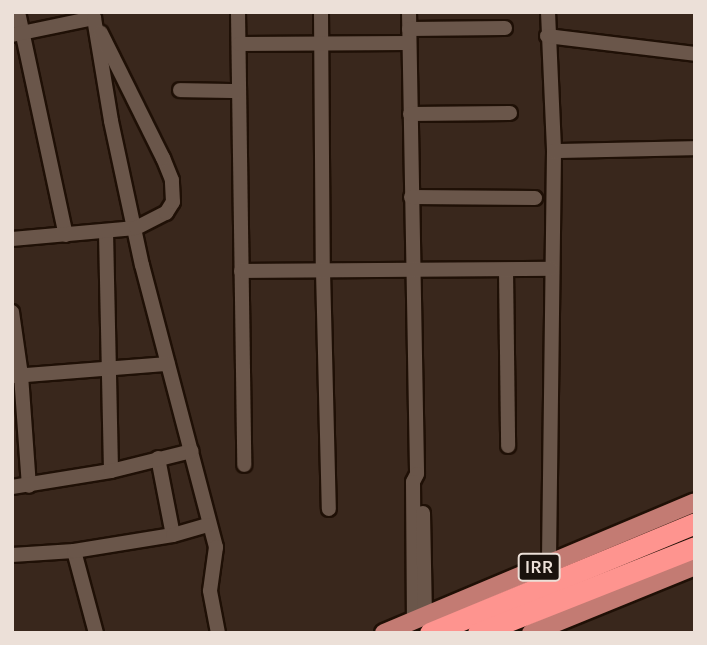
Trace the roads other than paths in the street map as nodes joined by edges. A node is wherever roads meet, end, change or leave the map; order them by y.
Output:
1 (18, 12) edge
2 (238, 12) edge
3 (321, 12) edge
4 (409, 12) edge
5 (548, 12) edge
6 (93, 15) edge
7 (505, 28) dead end
8 (17, 34) edge
9 (409, 36) junction
10 (547, 36) junction
11 (239, 44) junction
12 (321, 44) junction
13 (695, 54) edge
14 (180, 90) dead end
15 (239, 91) junction
16 (510, 113) dead end
17 (410, 114) junction
18 (695, 148) edge
19 (554, 151) junction
20 (411, 197) junction
21 (535, 198) dead end
22 (136, 228) junction
23 (106, 232) junction
24 (65, 235) junction
25 (12, 239) edge
26 (551, 269) junction
27 (411, 270) junction
28 (506, 270) junction
29 (241, 271) junction
30 (323, 271) junction
31 (12, 313) edge
32 (168, 364) junction
33 (109, 368) junction
34 (17, 375) edge
35 (508, 446) dead end
36 (191, 451) junction
37 (158, 458) junction
38 (244, 465) dead end
39 (111, 471) junction
40 (29, 486) junction
41 (12, 487) edge
42 (695, 502) edge
43 (329, 509) dead end
44 (695, 523) edge
45 (208, 525) junction
46 (173, 535) junction
47 (695, 547) edge
48 (74, 551) junction
49 (12, 555) edge
50 (549, 563) junction
51 (695, 566) edge
52 (423, 622) edge
53 (96, 633) edge
54 (218, 633) edge
55 (384, 633) edge
56 (478, 633) edge
57 (531, 633) edge

1 - 8 street
2 - 11 street
3 - 12 street
4 - 9 street
5 - 10 street
6 - 8 street
6 - 22 street
6 - 22 street
7 - 9 street
8 - 24 street
9 - 12 street
9 - 17 street
10 - 13 street
10 - 19 street
11 - 12 street
11 - 15 street
12 - 30 street
14 - 15 street
15 - 29 street
16 - 17 street
17 - 20 street
18 - 19 street
19 - 26 street
20 - 21 street
20 - 27 street
22 - 23 street
22 - 32 street
23 - 24 street
23 - 33 street
24 - 25 street
26 - 28 street
26 - 50 street
27 - 28 street
27 - 30 street
27 - 52 street
28 - 35 street
29 - 30 street
29 - 38 street
30 - 43 street
31 - 34 street
32 - 33 street
32 - 36 street
33 - 34 street
33 - 39 street
34 - 40 street
36 - 37 street
36 - 45 street
37 - 39 street
37 - 46 street
39 - 40 street
40 - 41 street
42 - 50 main road, IRR
44 - 52 highway, IRR
45 - 46 street
45 - 54 street
46 - 48 street
47 - 56 highway, IRR
48 - 49 street
48 - 53 street
50 - 52 main road, IRR
51 - 57 main road
52 - 55 main road, IRR

